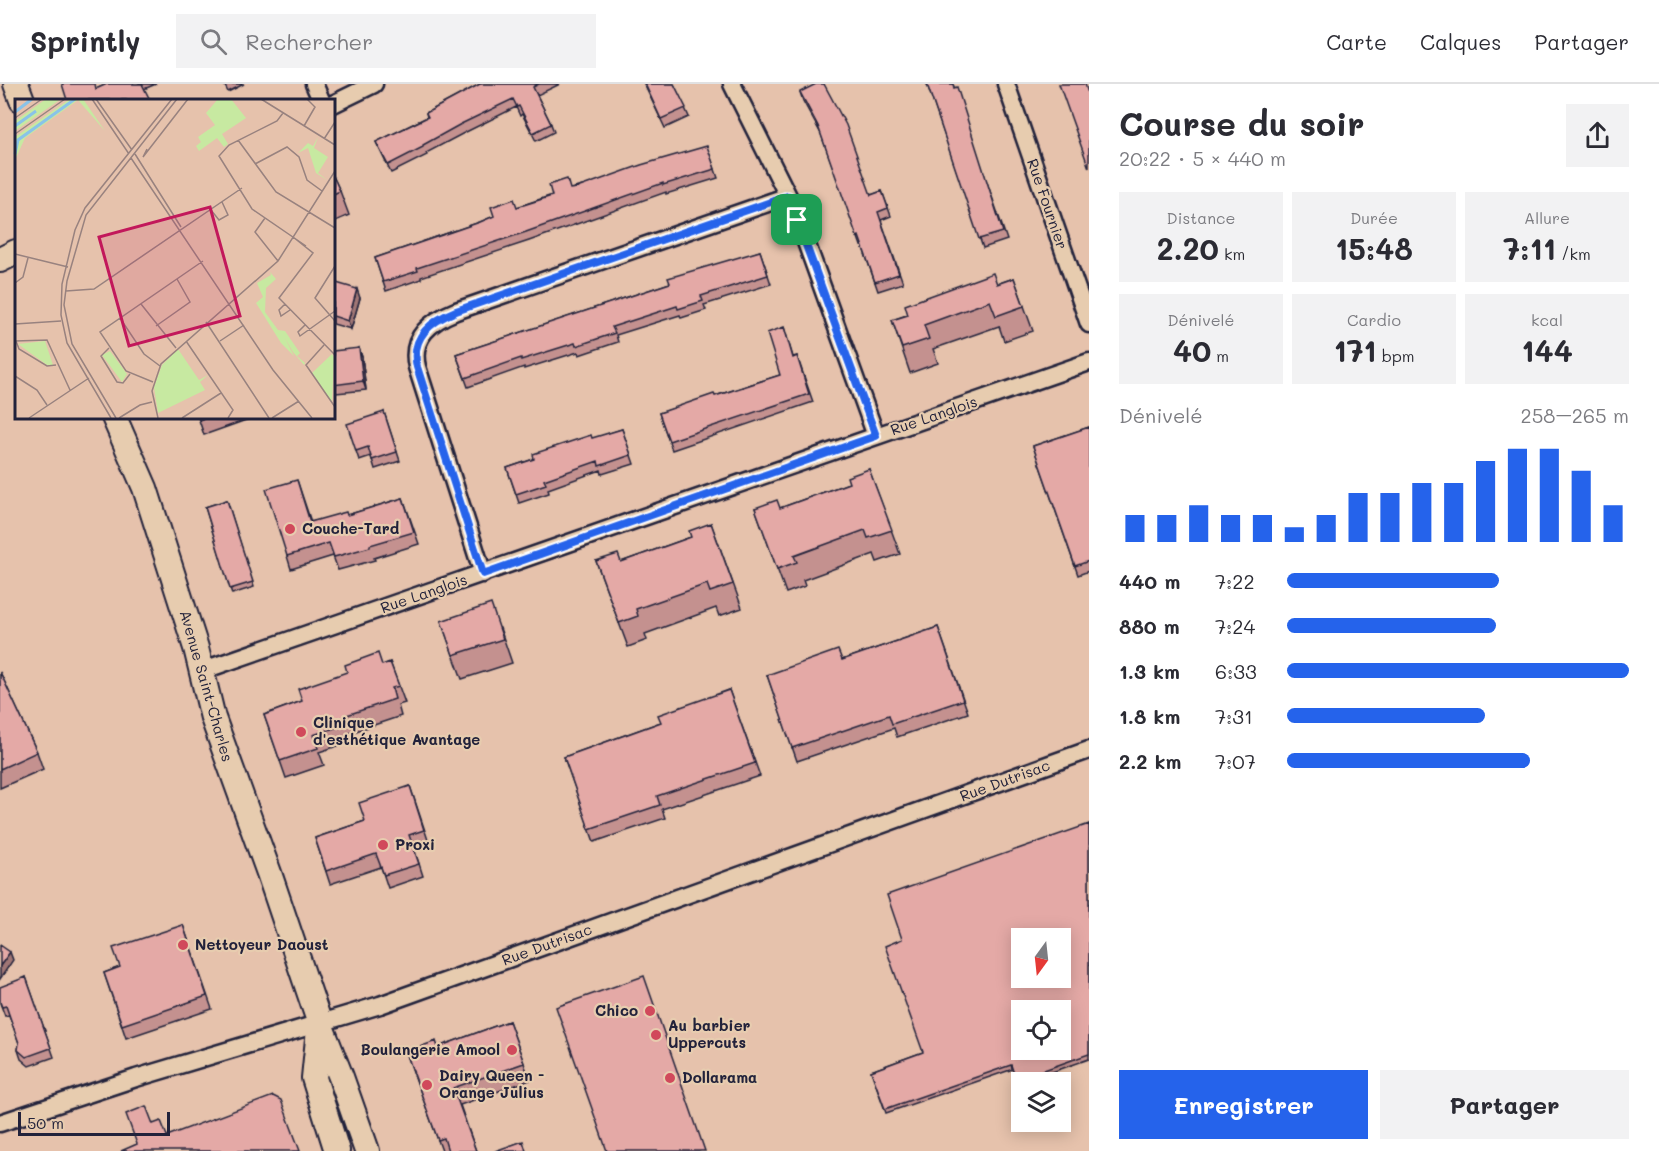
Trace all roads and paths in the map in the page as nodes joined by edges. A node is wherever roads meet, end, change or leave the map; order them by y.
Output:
1 (16, 84) edge
2 (314, 84) edge
3 (374, 84) edge
4 (732, 84) edge
5 (1006, 84) edge
6 (22, 99) edge
7 (321, 99) edge
8 (334, 104) edge
9 (788, 196) junction
10 (15, 252) edge
11 (0, 260) edge
12 (1089, 324) edge
13 (1089, 362) edge
14 (114, 418) edge
15 (876, 436) junction
16 (483, 574) junction
17 (201, 671) junction
18 (1089, 750) edge
19 (320, 1024) junction
20 (0, 1122) edge
21 (338, 1151) edge
22 (366, 1151) edge

1 - 6 street
2 - 7 street
3 - 8 street
4 - 9 street
5 - 12 street, Rue Fournier
9 - 15 street
9 - 16 street
10 - 11 street
13 - 15 street, Rue Langlois
14 - 17 street, Avenue Saint-Charles
15 - 16 street, Rue Langlois
16 - 17 street, Rue Langlois
17 - 19 street, Avenue Saint-Charles
18 - 19 street, Rue Dutrisac
19 - 20 street, Rue Dutrisac
19 - 21 street, Avenue Saint-Charles
19 - 22 street, Avenue Saint-Charles

